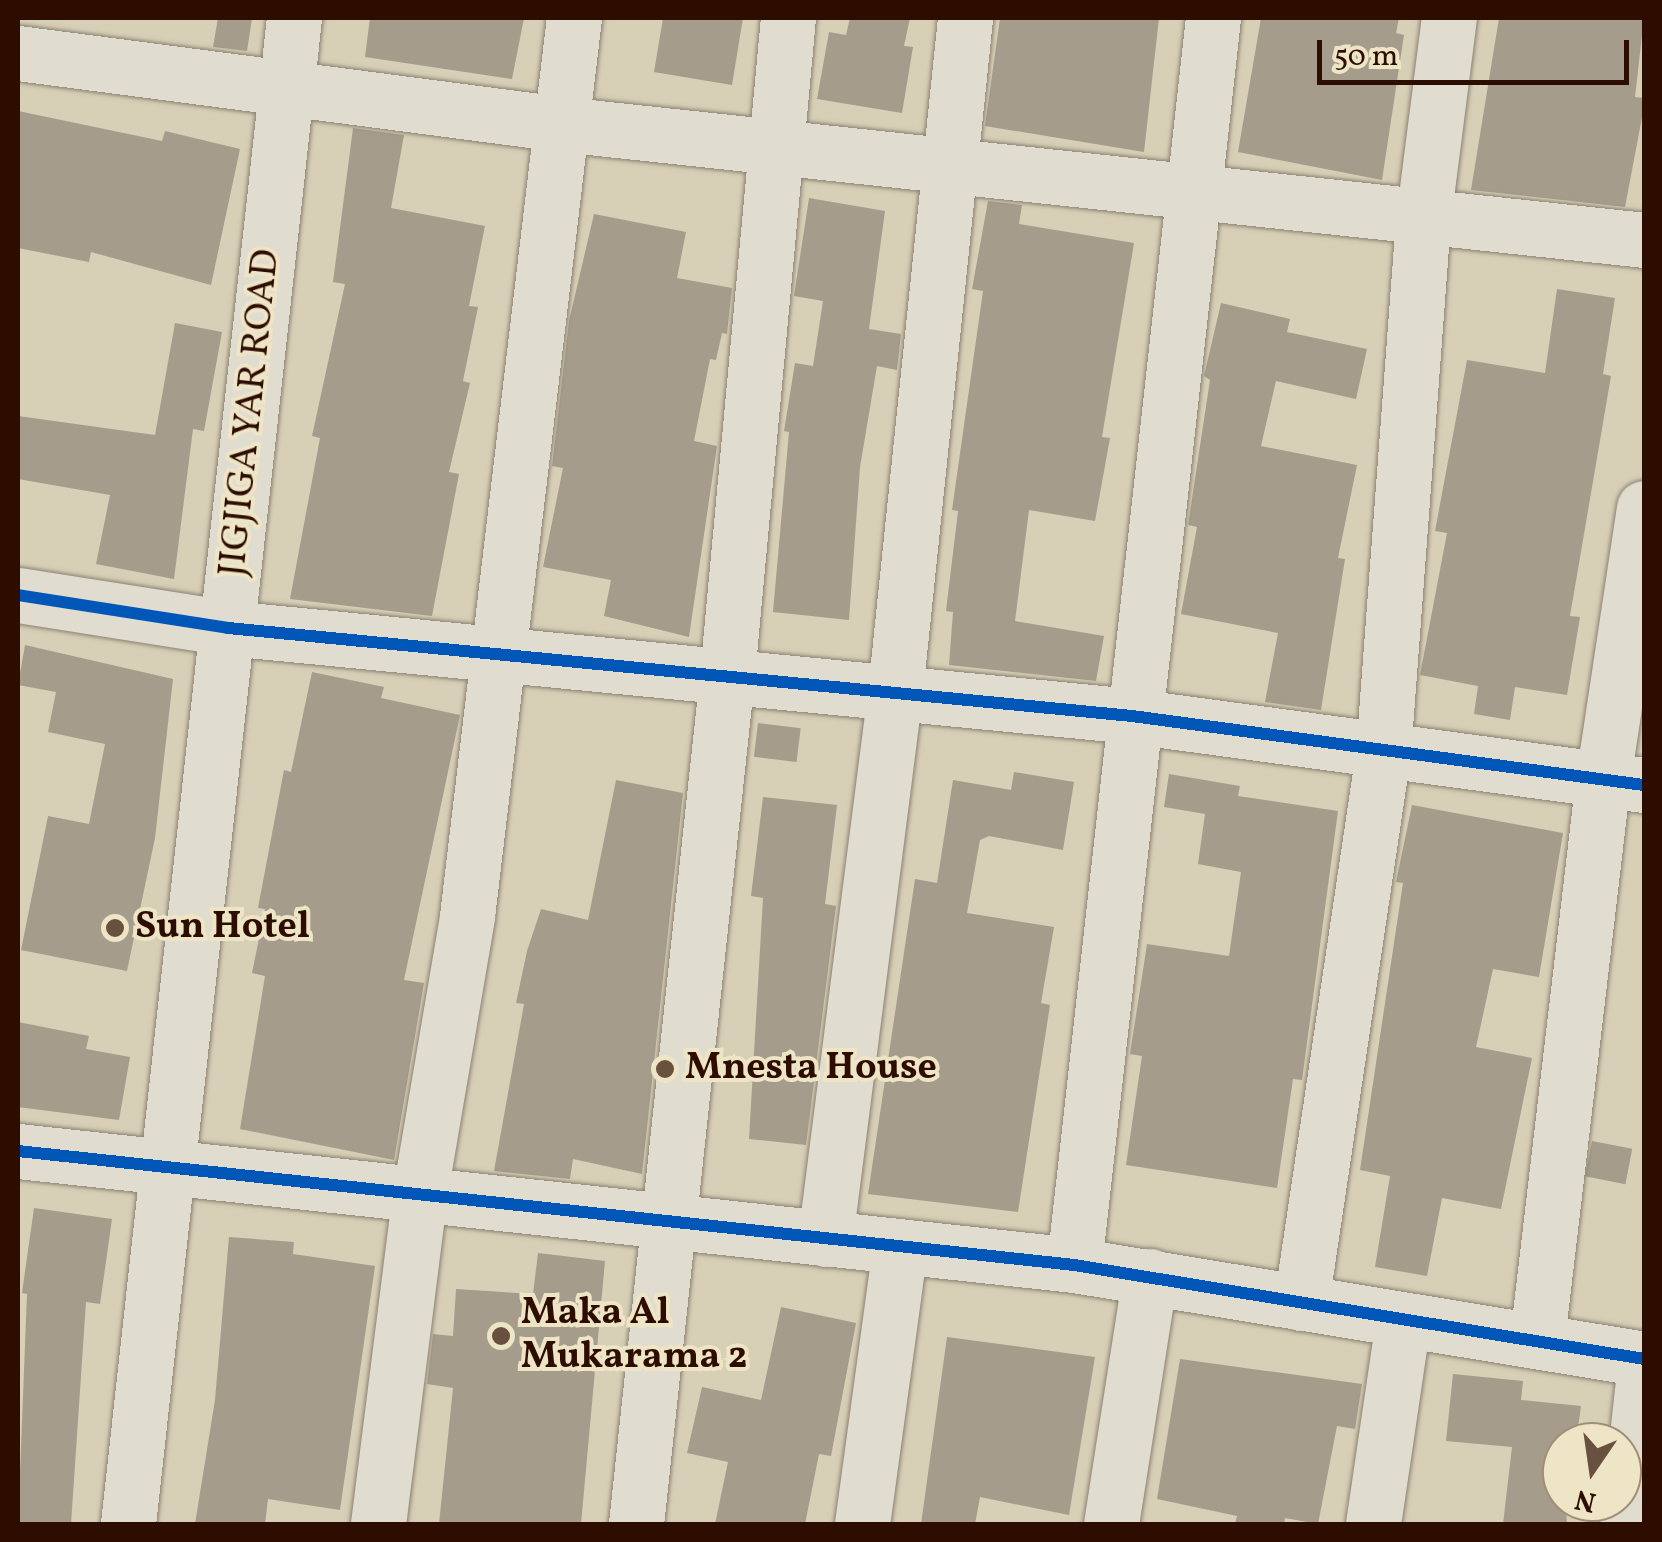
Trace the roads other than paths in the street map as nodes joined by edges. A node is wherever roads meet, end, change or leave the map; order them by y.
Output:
1 (294, 18) edge
2 (574, 18) edge
3 (788, 18) edge
4 (965, 18) edge
5 (1214, 18) edge
6 (1449, 18) edge
7 (18, 53) edge
8 (286, 88) junction
9 (561, 124) junction
10 (773, 147) junction
11 (946, 165) junction
12 (1195, 192) junction
13 (1423, 220) junction
14 (1644, 240) edge
15 (1644, 508) edge
16 (18, 595) edge
17 (228, 628) junction
18 (495, 653) junction
19 (728, 674) junction
20 (895, 692) junction
21 (1132, 716) junction
22 (1383, 753) junction
23 (1624, 782) edge
24 (18, 1151) edge
25 (170, 1167) junction
26 (419, 1198) junction
27 (671, 1221) junction
28 (825, 1238) junction
29 (900, 1247) junction
30 (1074, 1266) junction
31 (1150, 1276) junction
32 (1301, 1303) junction
33 (1403, 1320) junction
34 (1537, 1339) junction
35 (1644, 1359) edge
36 (1644, 1373) edge
37 (128, 1524) edge
38 (378, 1524) edge
39 (636, 1524) edge
40 (862, 1524) edge
41 (1112, 1524) edge
42 (1373, 1524) edge
43 (1627, 1524) edge

1 - 8 street, JIGJIGA YAR ROAD
2 - 9 street
3 - 10 street
4 - 11 street
5 - 12 street
6 - 13 street
7 - 8 street
8 - 9 street
8 - 17 street, JIGJIGA YAR ROAD
9 - 10 street
9 - 18 street
10 - 11 street
10 - 19 street
11 - 12 street
11 - 20 street
12 - 13 street
12 - 21 street
13 - 14 street
13 - 22 street
15 - 23 street
16 - 17 street
17 - 18 street
17 - 25 street, JIGJIGA YAR ROAD
18 - 19 street
18 - 26 street
19 - 20 street
19 - 27 street
20 - 21 street
20 - 28 street
21 - 22 street
21 - 30 street
22 - 23 street
22 - 32 street
23 - 34 street
24 - 25 street
25 - 26 street
25 - 37 street, JIGJIGA YAR ROAD
26 - 27 street
26 - 38 street
27 - 28 street
27 - 39 street
28 - 29 street
29 - 30 street
29 - 40 street
30 - 31 street
31 - 32 street
31 - 41 street
32 - 33 street
33 - 34 street
33 - 42 street
34 - 35 street
36 - 43 street

